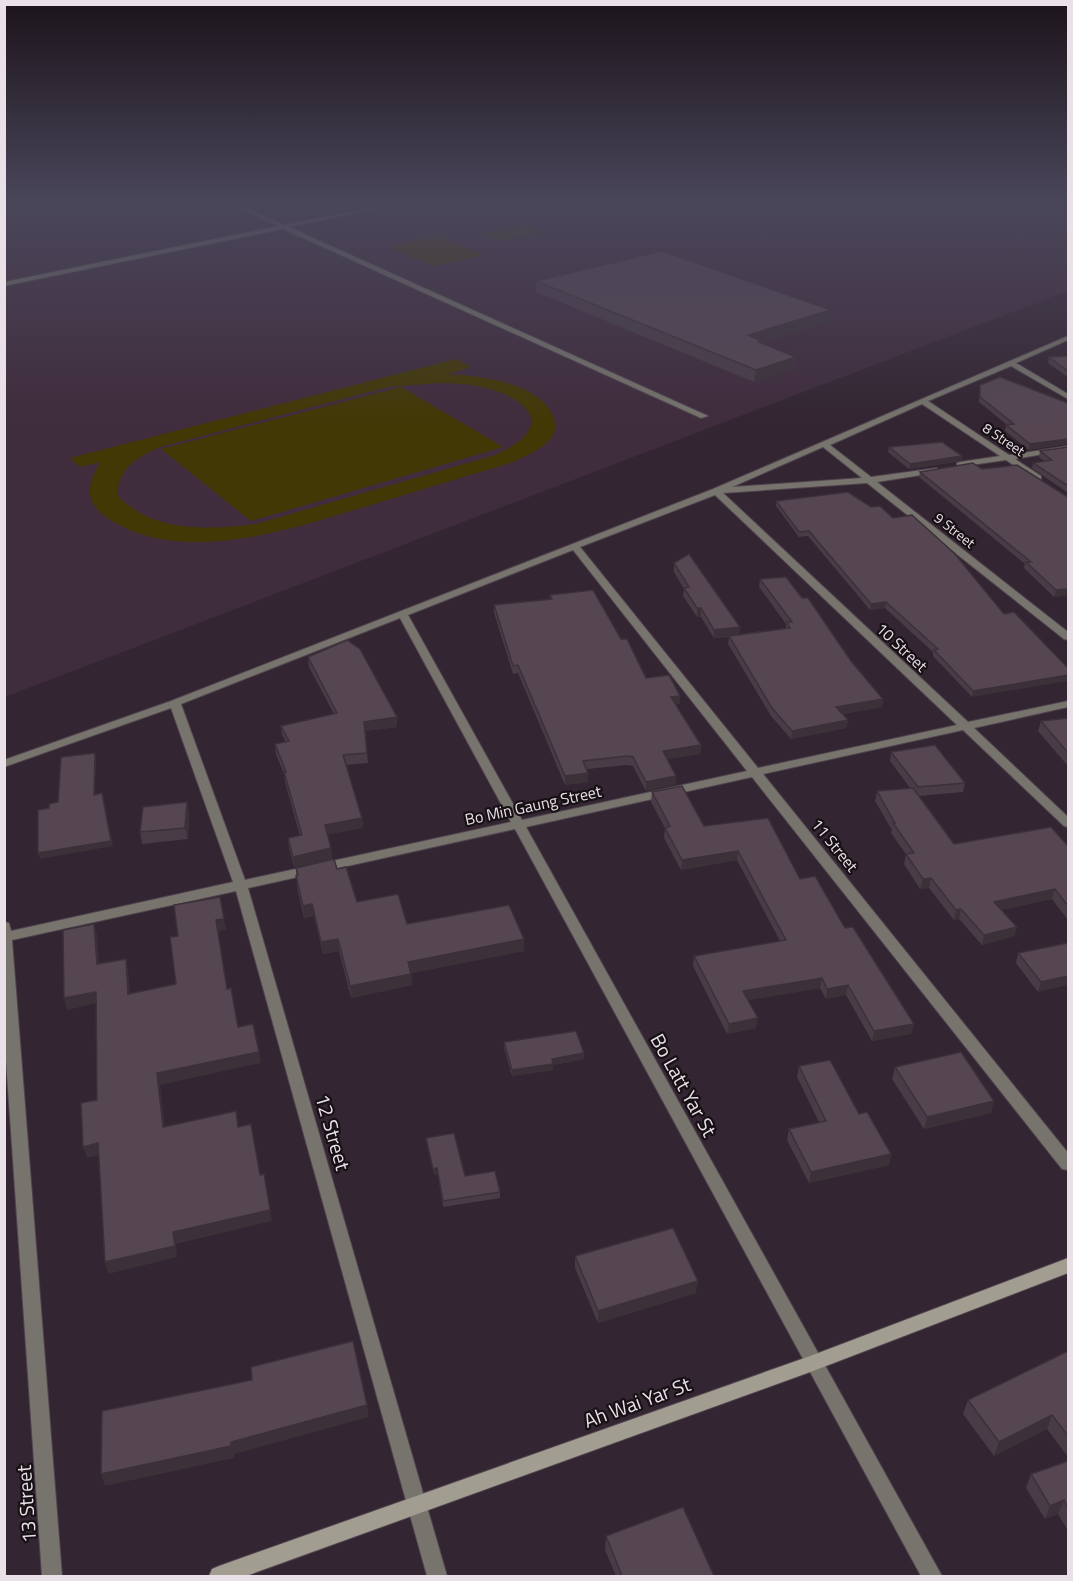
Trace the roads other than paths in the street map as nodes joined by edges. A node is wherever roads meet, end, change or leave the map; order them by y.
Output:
1 (49, 275) edge
2 (391, 275) edge
3 (4, 284) edge
4 (1068, 338) edge
5 (1013, 364) junction
6 (1068, 397) edge
7 (924, 402) junction
8 (705, 416) dead end
9 (825, 445) junction
10 (1068, 448) edge
11 (1007, 458) junction
12 (870, 480) junction
13 (1042, 481) edge
14 (716, 491) junction
15 (575, 547) junction
16 (402, 613) junction
17 (1068, 637) edge
18 (176, 703) junction
19 (1068, 704) edge
20 (964, 726) junction
21 (4, 764) edge
22 (756, 773) junction
23 (1068, 823) edge
24 (517, 825) junction
25 (240, 886) junction
26 (5, 933) edge
27 (1068, 1164) edge
28 (1068, 1266) edge
29 (813, 1363) junction
30 (417, 1506) junction
31 (52, 1576) edge
32 (219, 1576) edge
33 (437, 1576) edge
34 (932, 1576) edge

1 - 3 street
2 - 8 street
4 - 5 street
5 - 6 street
5 - 7 street
7 - 9 street
7 - 11 street, 8 Street
9 - 12 street, 9 Street
9 - 14 street
10 - 11 street
11 - 12 street
11 - 13 street, 8 Street
12 - 14 street
12 - 17 street, 9 Street
14 - 15 street
14 - 20 street, 10 Street
15 - 16 street
15 - 22 street, 11 Street
16 - 18 street
16 - 24 street, Bo Latt Yar St
18 - 21 street
18 - 25 street, 12 Street
19 - 20 street, Bo Min Gaung Street
20 - 22 street, Bo Min Gaung Street
20 - 23 street, 10 Street
22 - 24 street, Bo Min Gaung Street
22 - 27 street, 11 Street
24 - 25 street, Bo Min Gaung Street
24 - 29 street, Bo Latt Yar St
25 - 26 street, Bo Min Gaung Street
25 - 30 street, 12 Street
26 - 31 street, 13 Street
28 - 29 street, Ah Wai Yar St
29 - 30 street, Ah Wai Yar St
29 - 34 street, Bo Latt Yar St
30 - 32 street, Ah Wai Yar St
30 - 33 street, 12 Street

